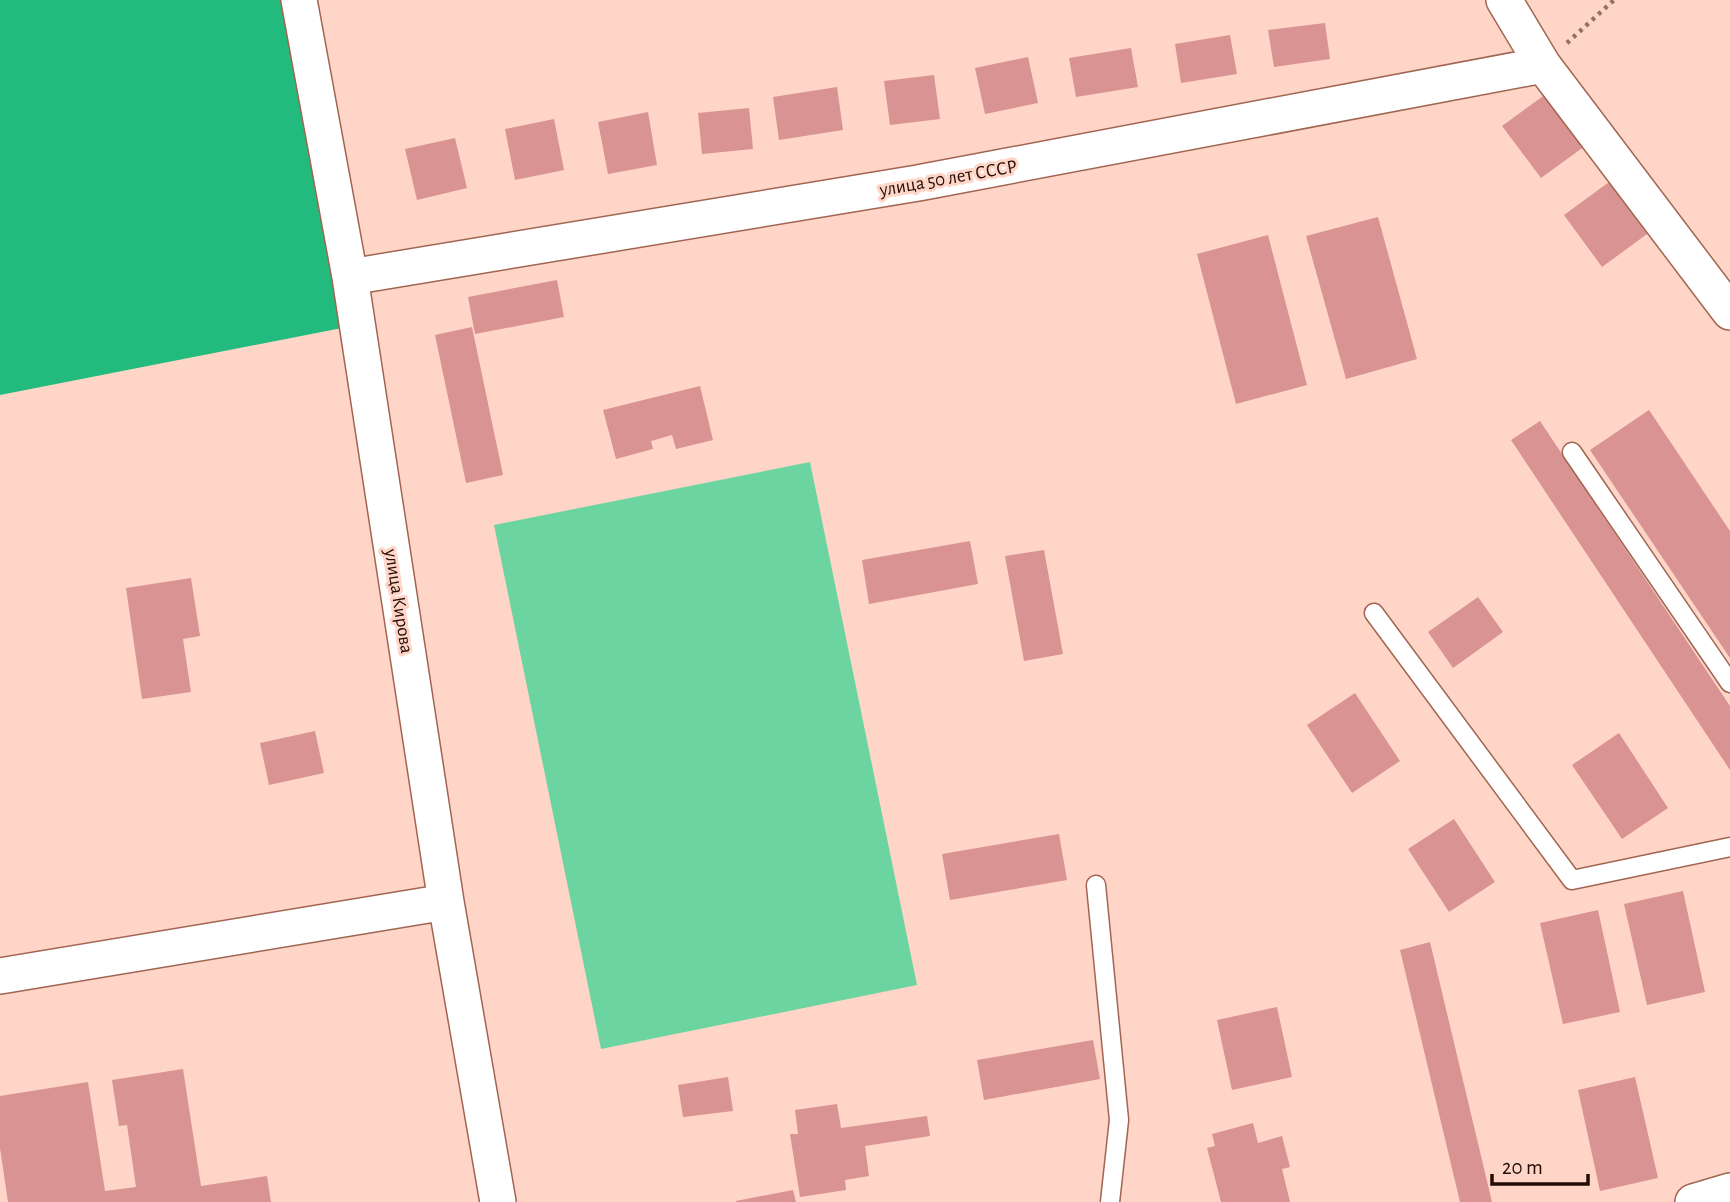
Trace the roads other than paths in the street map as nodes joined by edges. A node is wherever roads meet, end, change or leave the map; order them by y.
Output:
1 (299, 0) edge
2 (1504, 0) edge
3 (1543, 65) junction
4 (350, 277) junction
5 (1730, 312) edge
6 (1572, 452) dead end
7 (1374, 613) dead end
8 (1730, 683) edge
9 (1730, 847) edge
10 (1097, 885) dead end
11 (446, 902) junction
12 (0, 976) edge
13 (1730, 1191) edge
14 (498, 1202) edge
15 (1110, 1202) edge
16 (1693, 1202) edge

1 - 4 street, улица Кирова
2 - 3 street
3 - 4 street, улица 50 лет СССР
3 - 5 street
4 - 11 street, улица Кирова
6 - 8 lane
7 - 9 lane
10 - 15 lane
11 - 12 street
11 - 14 street, улица Кирова
13 - 16 street

